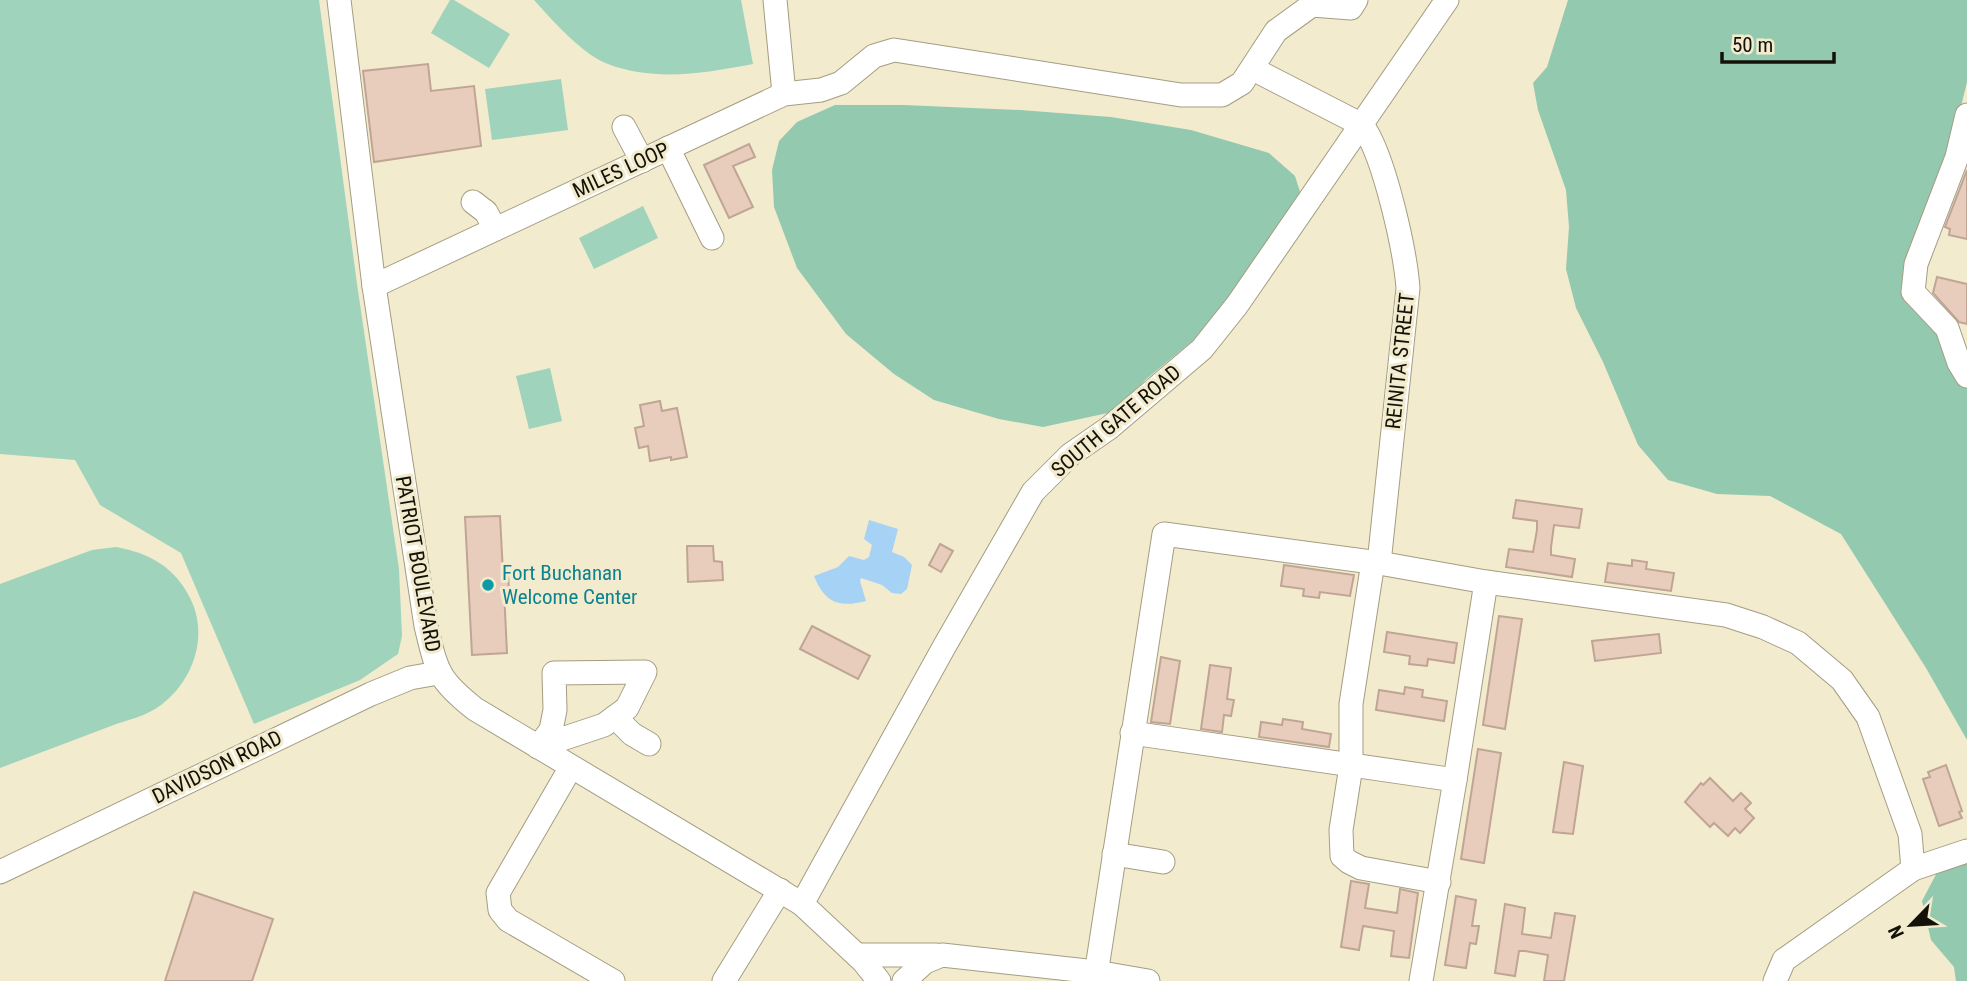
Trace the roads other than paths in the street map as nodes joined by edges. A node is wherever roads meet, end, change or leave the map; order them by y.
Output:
1 (339, 0) edge
2 (775, 0) edge
3 (1356, 0) edge
4 (1447, 0) edge
5 (1253, 69) junction
6 (784, 94) junction
7 (1967, 114) edge
8 (1362, 125) junction
9 (624, 127) dead end
10 (668, 148) junction
11 (642, 160) junction
12 (473, 202) dead end
13 (495, 229) junction
14 (712, 238) dead end
15 (374, 286) junction
16 (1967, 376) edge
17 (1376, 562) junction
18 (1486, 582) junction
19 (438, 673) junction
20 (615, 717) junction
21 (1132, 733) junction
22 (649, 744) dead end
23 (538, 747) junction
24 (1351, 766) junction
25 (571, 767) junction
26 (1455, 780) junction
27 (1967, 851) edge
28 (1114, 854) junction
29 (1163, 862) dead end
30 (1913, 869) junction
31 (0, 872) edge
32 (1438, 882) junction
33 (780, 890) junction
34 (802, 904) junction
35 (855, 953) junction
36 (942, 955) junction
37 (1096, 977) edge
38 (613, 981) edge
39 (724, 981) edge
40 (879, 981) edge
41 (904, 981) edge
42 (1148, 981) edge
43 (1421, 981) edge
44 (1775, 981) edge

1 - 15 street, PATRIOT BOULEVARD
2 - 6 street
3 - 5 street, MILES LOOP
4 - 8 street, SOUTH GATE ROAD
5 - 6 street, MILES LOOP
5 - 8 street
6 - 10 street, MILES LOOP
7 - 16 street
8 - 17 street, REINITA STREET
8 - 34 street, SOUTH GATE ROAD
9 - 11 street
10 - 11 street, MILES LOOP
10 - 14 street
11 - 13 street, MILES LOOP
12 - 13 street
13 - 15 street, MILES LOOP
15 - 19 street, PATRIOT BOULEVARD
17 - 18 street
17 - 21 street
17 - 24 street, REINITA STREET
18 - 26 street
18 - 30 street
19 - 23 street, PATRIOT BOULEVARD
19 - 31 street, DAVIDSON ROAD
20 - 22 street
20 - 23 street
20 - 23 street
21 - 24 street
21 - 28 street
23 - 25 street, PATRIOT BOULEVARD
24 - 26 street
24 - 32 street, REINITA STREET
25 - 33 street, PATRIOT BOULEVARD
25 - 38 street
26 - 32 street
27 - 30 street
28 - 29 street
28 - 37 street
30 - 44 street
32 - 43 street
33 - 34 street, PATRIOT BOULEVARD
33 - 39 street
34 - 35 street, PATRIOT BOULEVARD
35 - 36 street
35 - 40 street, PATRIOT BOULEVARD
36 - 37 street
36 - 41 street
37 - 42 street

